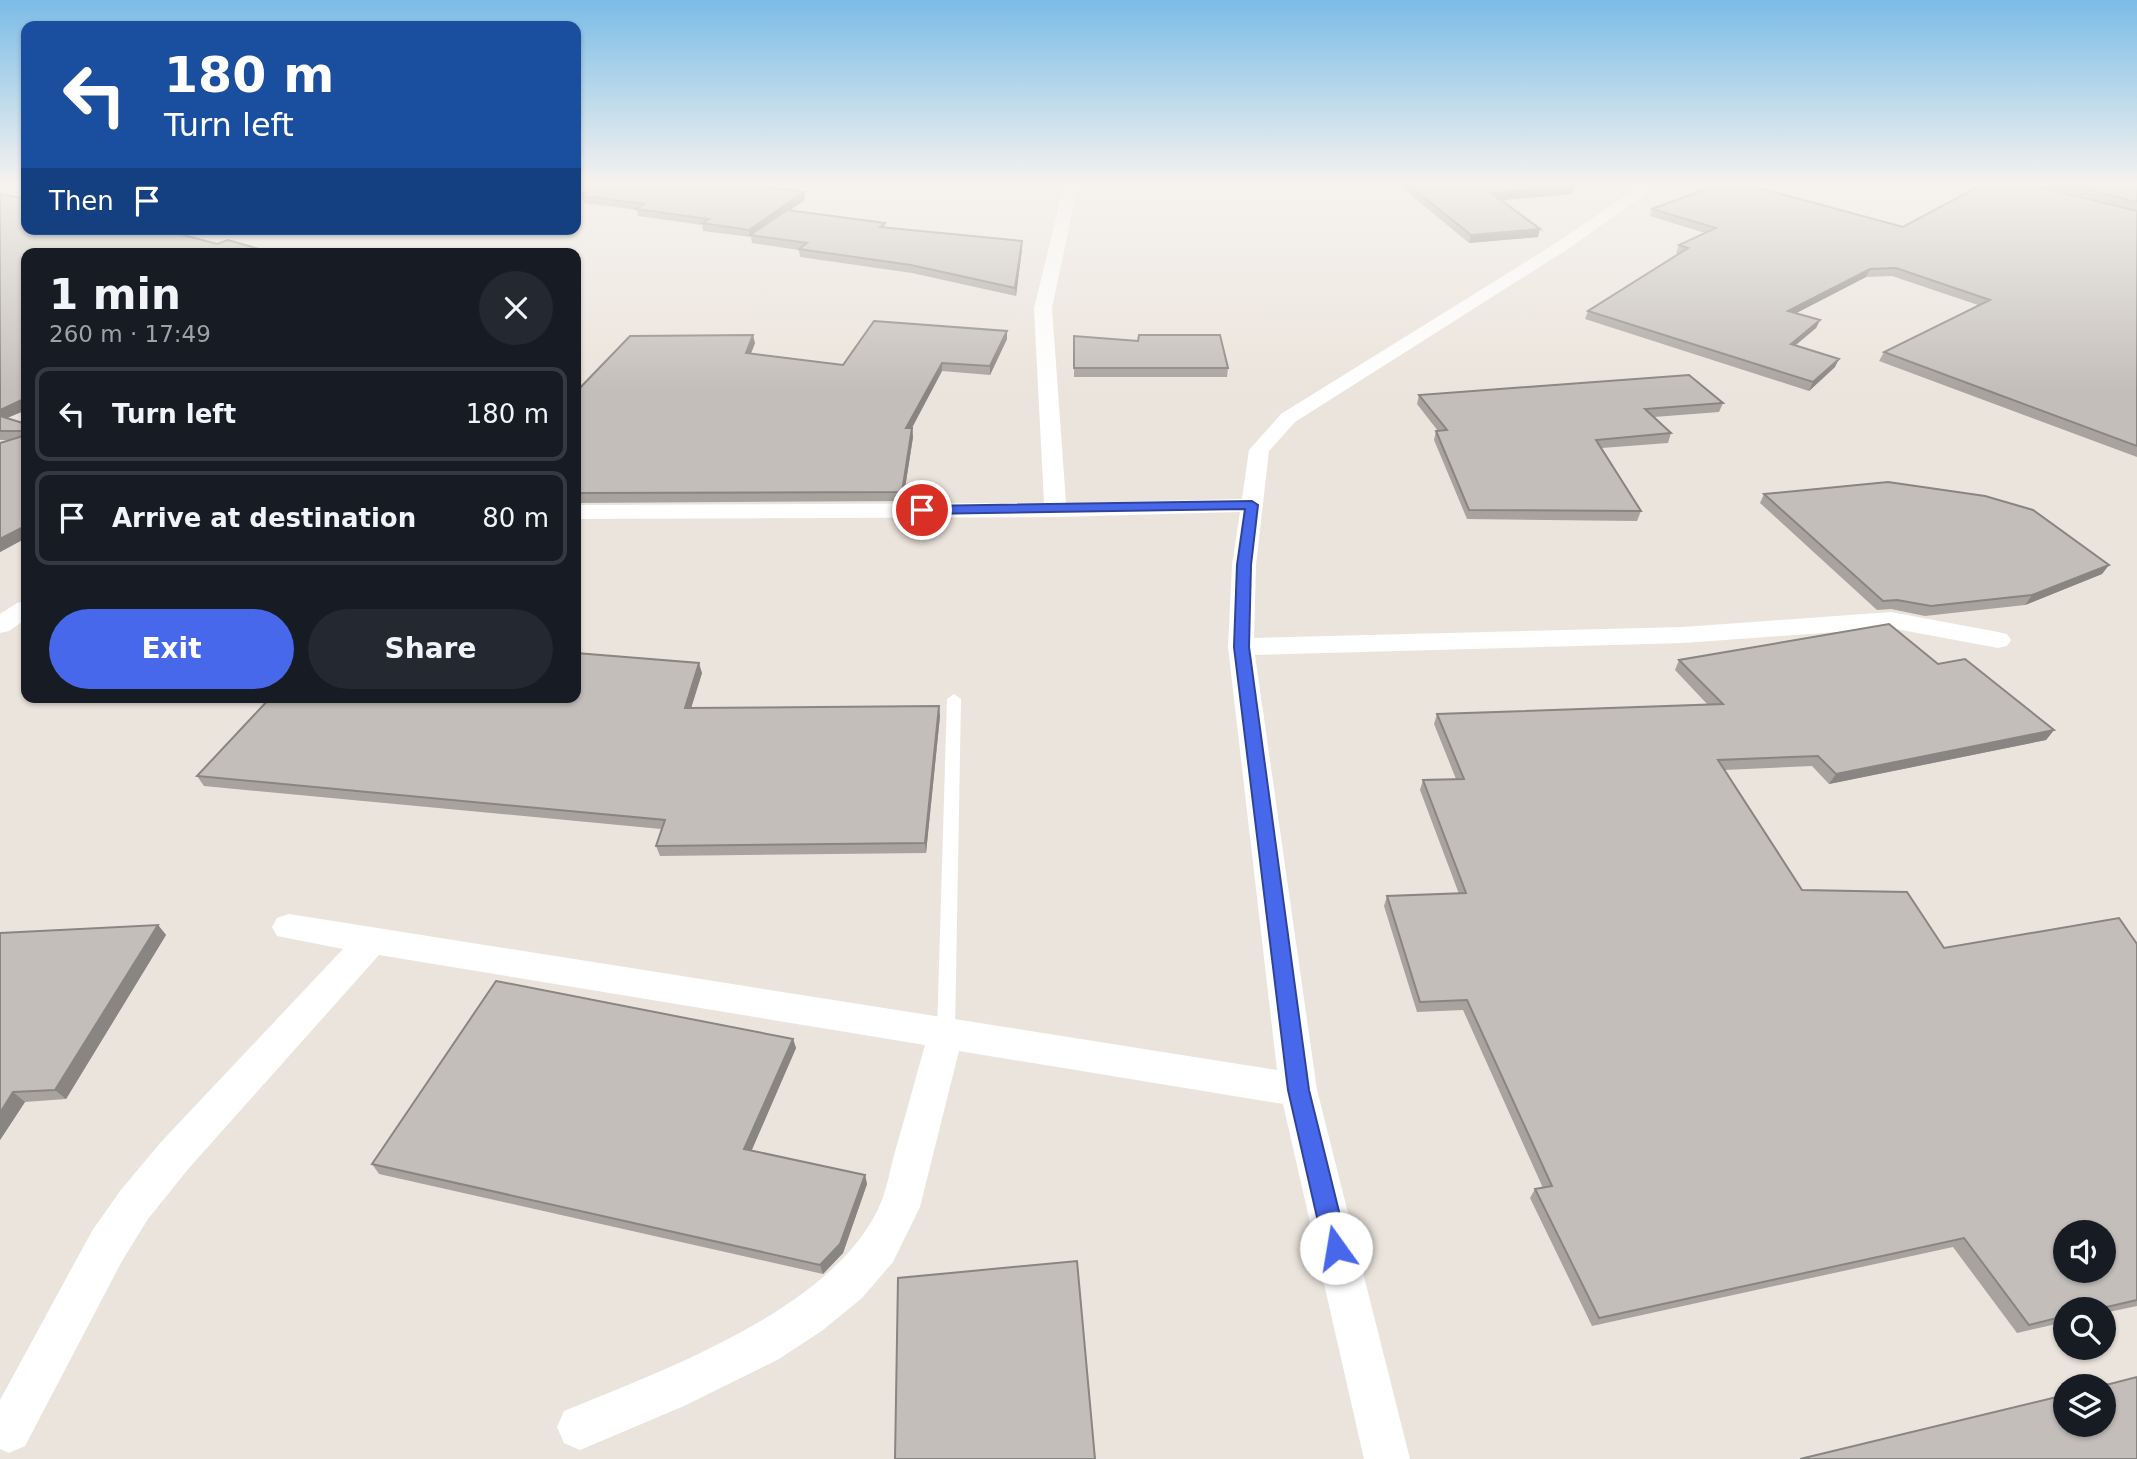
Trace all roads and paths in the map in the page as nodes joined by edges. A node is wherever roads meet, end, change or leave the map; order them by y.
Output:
1 (1056, 253) edge
2 (1551, 253) edge
3 (1252, 505) junction
4 (1055, 510) junction
5 (581, 512) edge
6 (21, 611) edge
7 (0, 625) edge
8 (1998, 640) dead end
9 (1241, 647) junction
10 (954, 699) dead end
11 (289, 927) dead end
12 (372, 940) junction
13 (946, 1033) junction
14 (1298, 1090) junction
15 (580, 1426) dead end
16 (9, 1430) dead end
17 (1387, 1459) edge

1 - 4 street
2 - 3 street
3 - 4 street
3 - 9 street
4 - 5 street
6 - 7 street
8 - 9 street
9 - 14 street
10 - 13 lane
11 - 12 street
12 - 13 street
12 - 16 street
13 - 14 street
13 - 15 street
14 - 17 street

